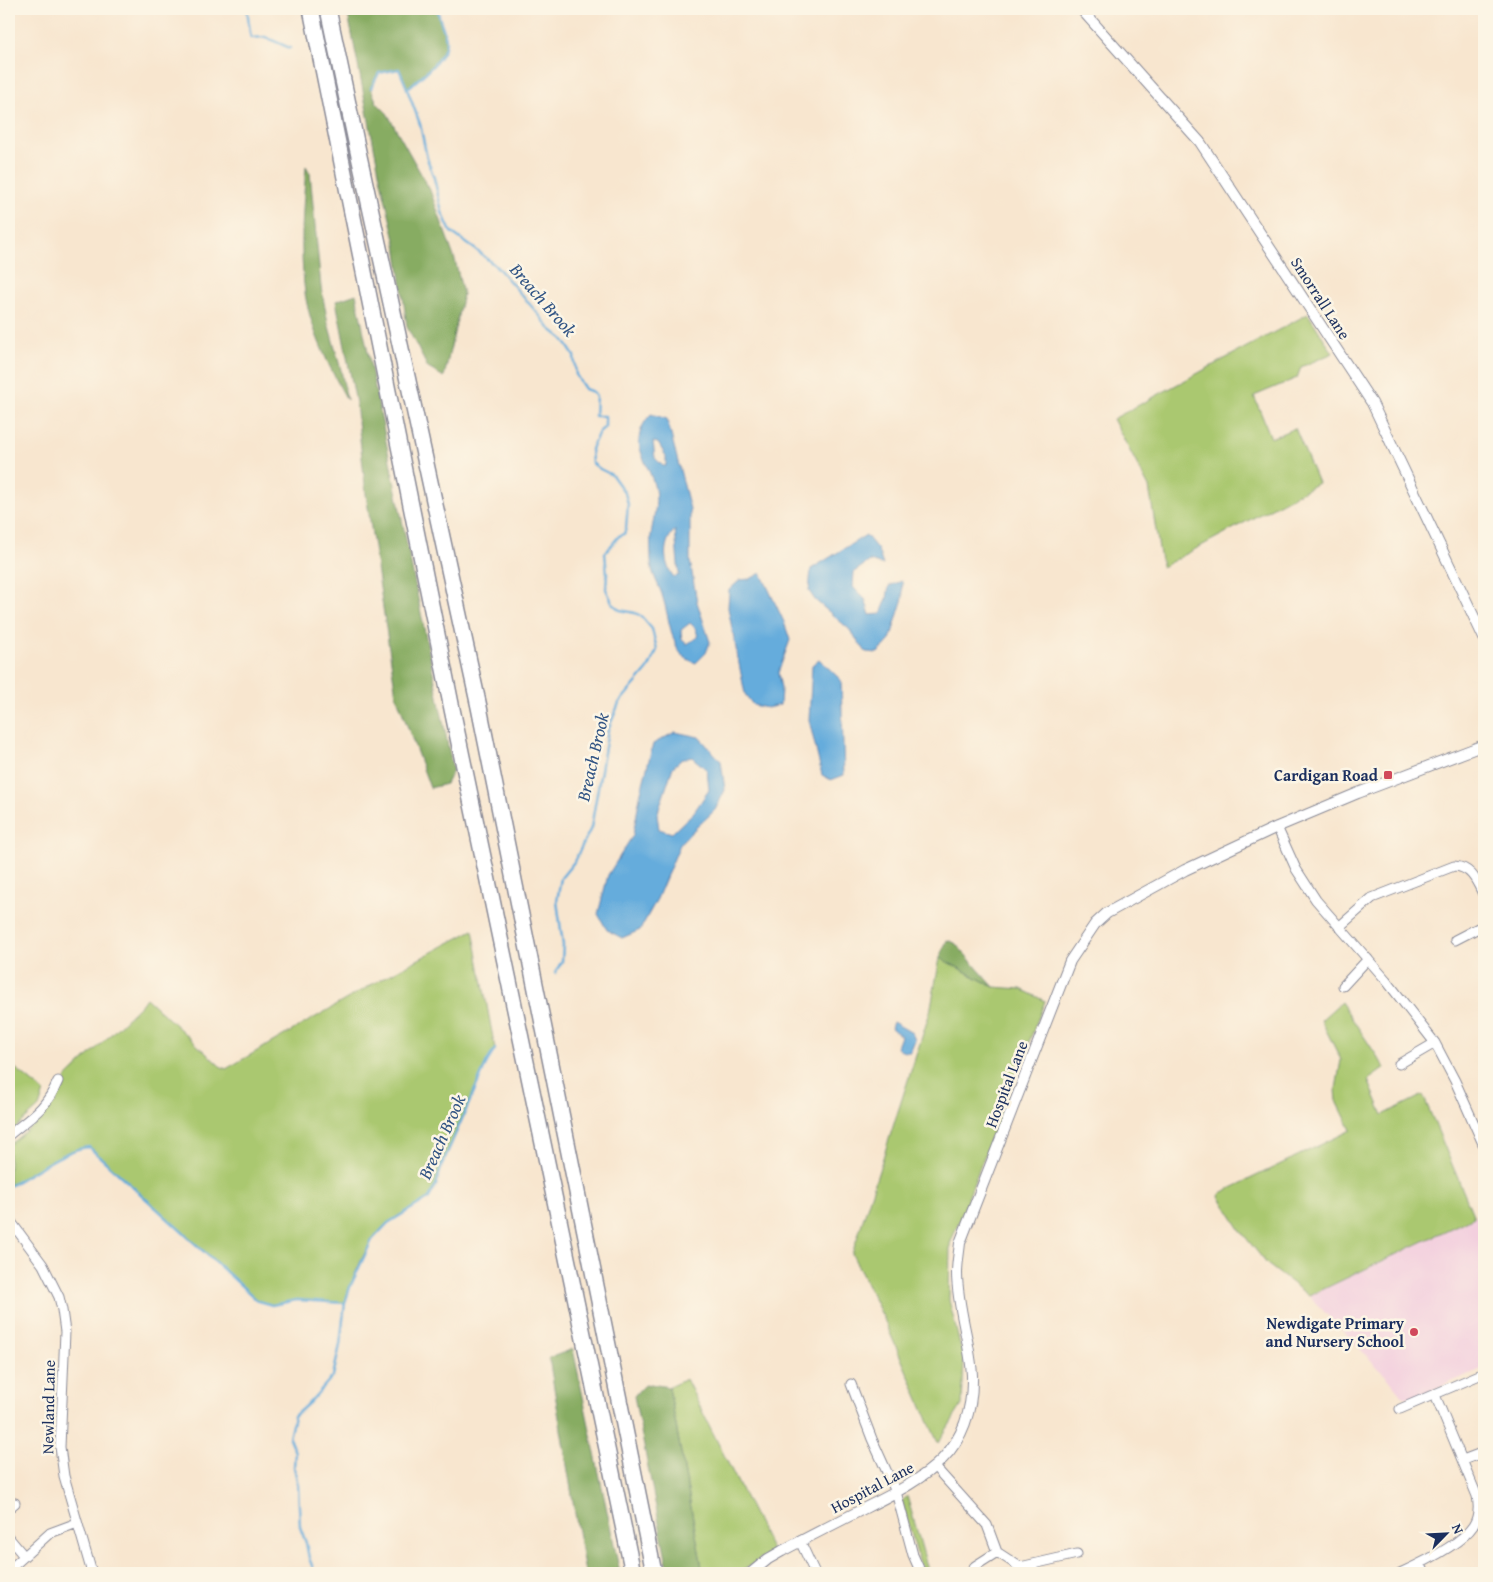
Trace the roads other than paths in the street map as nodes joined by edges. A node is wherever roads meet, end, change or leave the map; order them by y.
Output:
1 (311, 9) edge
2 (328, 9) edge
3 (1081, 9) edge
4 (1484, 638) edge
5 (1484, 745) edge
6 (1277, 827) junction
7 (1484, 896) edge
8 (1484, 925) edge
9 (1339, 927) junction
10 (1455, 940) dead end
11 (1368, 959) junction
12 (1343, 986) dead end
13 (1435, 1043) junction
14 (1398, 1065) dead end
15 (58, 1081) dead end
16 (9, 1135) edge
17 (1484, 1146) edge
18 (9, 1219) edge
19 (1484, 1373) edge
20 (851, 1384) dead end
21 (1435, 1395) junction
22 (1400, 1409) dead end
23 (1484, 1452) edge
24 (1463, 1460) junction
25 (936, 1467) junction
26 (896, 1492) junction
27 (77, 1523) junction
28 (9, 1538) edge
29 (800, 1542) junction
30 (997, 1552) junction
31 (1077, 1554) dead end
32 (24, 1556) junction
33 (1420, 1564) junction
34 (9, 1570) edge
35 (92, 1573) edge
36 (633, 1573) edge
37 (654, 1573) edge
38 (751, 1573) edge
39 (815, 1573) edge
40 (921, 1573) edge
41 (969, 1573) edge
42 (1400, 1573) edge
43 (1425, 1573) edge

1 - 36 highway
2 - 37 highway
3 - 4 street, Smorrall Lane
5 - 6 street, Hospital Lane
6 - 9 street
6 - 25 street, Hospital Lane
7 - 9 street
8 - 10 street
9 - 11 street
11 - 12 street
11 - 13 street
13 - 14 street
13 - 17 street
15 - 16 street
18 - 27 street, Newland Lane
19 - 21 street
20 - 26 street
21 - 22 street
21 - 24 street
23 - 24 street
24 - 33 street
25 - 26 street, Hospital Lane
25 - 30 street
26 - 29 street, Hospital Lane
26 - 40 street
27 - 32 street
27 - 35 street, Newland Lane
28 - 32 street
29 - 38 street, Hospital Lane
29 - 39 street
30 - 31 street
30 - 41 street
32 - 34 street
33 - 42 street
33 - 43 street

